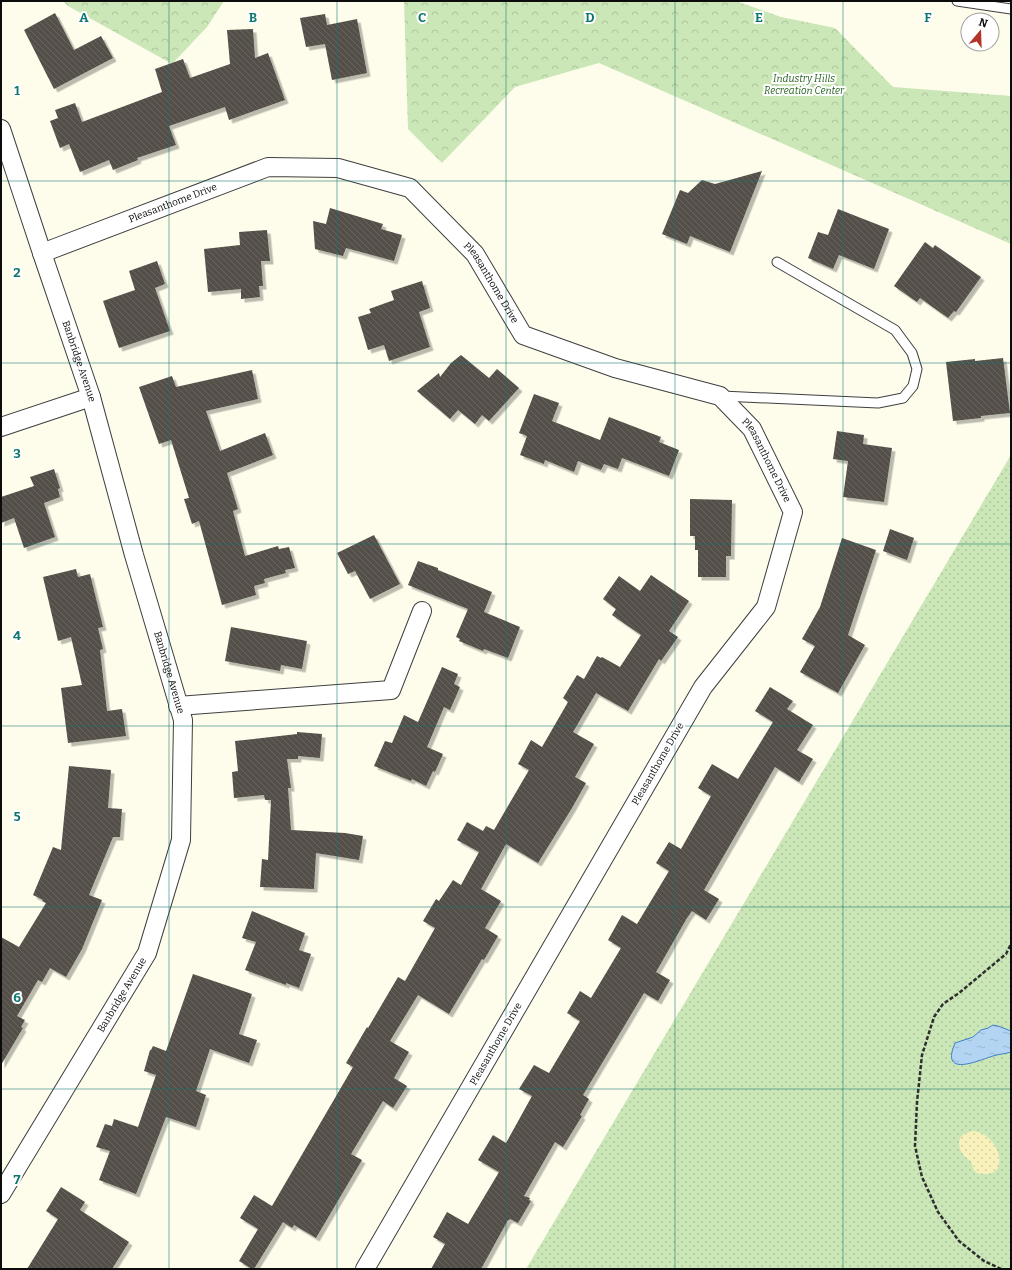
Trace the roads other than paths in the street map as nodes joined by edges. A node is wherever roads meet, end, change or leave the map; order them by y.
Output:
1 (957, 1) edge
2 (1011, 9) edge
3 (1, 129) edge
4 (42, 253) junction
5 (777, 262) dead end
6 (720, 396) junction
7 (91, 397) junction
8 (1, 427) edge
9 (422, 611) dead end
10 (178, 706) junction
11 (1, 1194) edge
12 (365, 1269) edge

1 - 2 lane
3 - 4 street, Banbridge Avenue
4 - 6 street, Pleasanthome Drive
4 - 7 street, Banbridge Avenue
5 - 6 lane
6 - 12 street, Pleasanthome Drive
7 - 8 street
7 - 10 street, Banbridge Avenue
9 - 10 street
10 - 11 street, Banbridge Avenue

